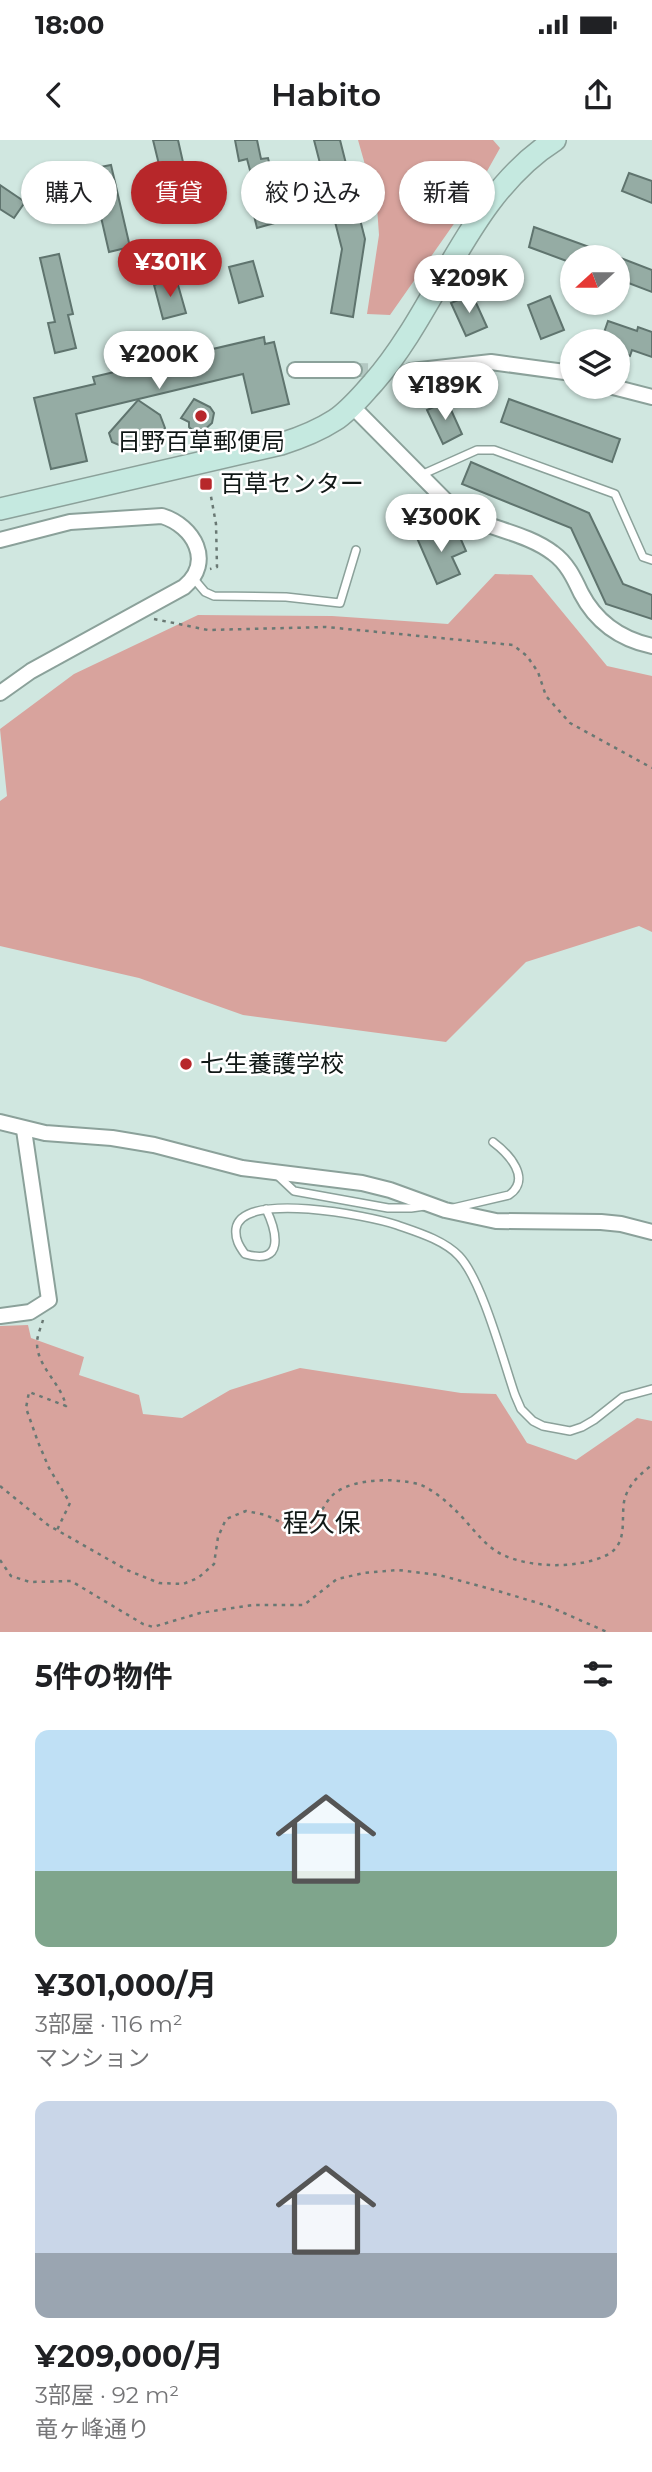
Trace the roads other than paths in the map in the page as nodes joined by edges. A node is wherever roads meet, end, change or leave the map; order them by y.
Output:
1 (555, 140) edge
2 (295, 370) dead end
3 (354, 370) tunnel mouth
4 (411, 371) tunnel mouth
5 (560, 371) edge
6 (630, 391) edge
7 (652, 397) edge
8 (352, 406) junction
9 (421, 475) junction
10 (0, 509) edge
11 (0, 540) edge
12 (355, 550) dead end
13 (652, 560) edge
14 (194, 579) junction
15 (652, 646) edge
16 (0, 693) edge
17 (0, 1122) edge
18 (24, 1130) junction
19 (493, 1142) dead end
20 (273, 1171) junction
21 (346, 1200) junction
22 (429, 1205) junction
23 (266, 1209) junction
24 (445, 1210) junction
25 (343, 1213) junction
26 (652, 1232) edge
27 (0, 1316) edge
28 (652, 1389) edge

1 - 8 street
2 - 3 street
4 - 5 street
6 - 7 street
8 - 9 street
8 - 10 street
9 - 13 lane
9 - 15 street
11 - 14 street
12 - 14 lane
14 - 16 street
17 - 18 street
18 - 20 street
18 - 27 street
19 - 24 lane
20 - 21 lane
20 - 22 street
21 - 22 lane
21 - 25 lane
22 - 24 street
23 - 23 lane
23 - 25 lane
24 - 26 street
25 - 28 lane

